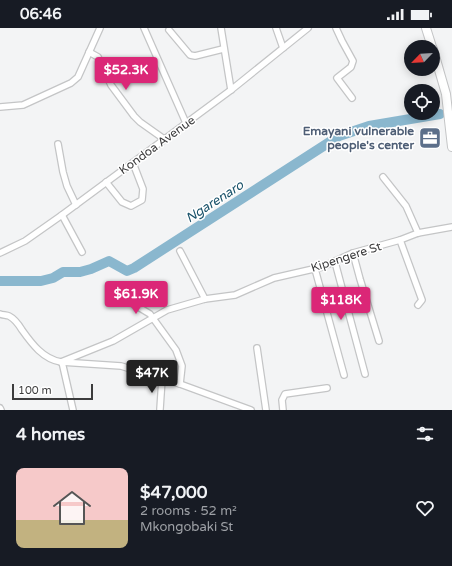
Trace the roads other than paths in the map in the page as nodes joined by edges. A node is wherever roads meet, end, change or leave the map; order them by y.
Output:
1 (100, 28) edge
2 (144, 28) edge
3 (220, 28) edge
4 (276, 28) edge
5 (308, 28) edge
6 (336, 28) edge
7 (426, 28) edge
8 (169, 30) dead end
9 (430, 40) edge
10 (283, 48) junction
11 (223, 49) junction
12 (89, 52) junction
13 (440, 73) edge
14 (231, 90) junction
15 (352, 98) dead end
16 (0, 107) edge
17 (186, 123) junction
18 (164, 139) junction
19 (58, 144) dead end
20 (452, 147) edge
21 (133, 163) junction
22 (383, 177) dead end
23 (106, 182) junction
24 (76, 205) junction
25 (62, 215) junction
26 (452, 227) edge
27 (418, 233) junction
28 (400, 240) junction
29 (180, 251) dead end
30 (82, 252) dead end
31 (0, 253) edge
32 (353, 253) junction
33 (334, 262) junction
34 (315, 269) junction
35 (205, 299) junction
36 (130, 302) dead end
37 (418, 304) dead end
38 (0, 314) edge
39 (152, 318) junction
40 (379, 341) dead end
41 (257, 348) dead end
42 (62, 362) junction
43 (365, 374) dead end
44 (344, 375) dead end
45 (162, 379) junction
46 (180, 384) junction
47 (327, 388) dead end
48 (160, 409) dead end
49 (73, 410) edge
50 (251, 410) edge
51 (266, 410) edge
52 (283, 410) edge

1 - 12 street
2 - 17 street
3 - 11 street
4 - 10 street
5 - 10 street, Kondoa Avenue
6 - 15 street
7 - 9 street
8 - 11 street
10 - 14 street, Kondoa Avenue
11 - 14 street
12 - 16 street
12 - 18 street
13 - 20 street
14 - 17 street, Kondoa Avenue
17 - 18 street, Kondoa Avenue
18 - 21 street, Kondoa Avenue
19 - 24 street
21 - 23 street, Kondoa Avenue
21 - 23 street
22 - 27 street
23 - 24 street, Kondoa Avenue
24 - 25 street, Kondoa Avenue
25 - 30 street
25 - 31 street, Kondoa Avenue
26 - 27 street, Kipengere St
27 - 28 street, Kipengere St
28 - 32 street, Kipengere St
28 - 37 street
29 - 35 street
32 - 33 street, Kipengere St
32 - 40 street
33 - 34 street, Kipengere St
33 - 43 street
34 - 35 street, Kipengere St
34 - 44 street
35 - 39 street, Kipengere St
36 - 39 street
38 - 42 street
39 - 42 street, Kipengere St
39 - 46 street
41 - 51 street
42 - 45 street
42 - 49 street
45 - 46 street
45 - 48 street
46 - 50 street
47 - 52 street

